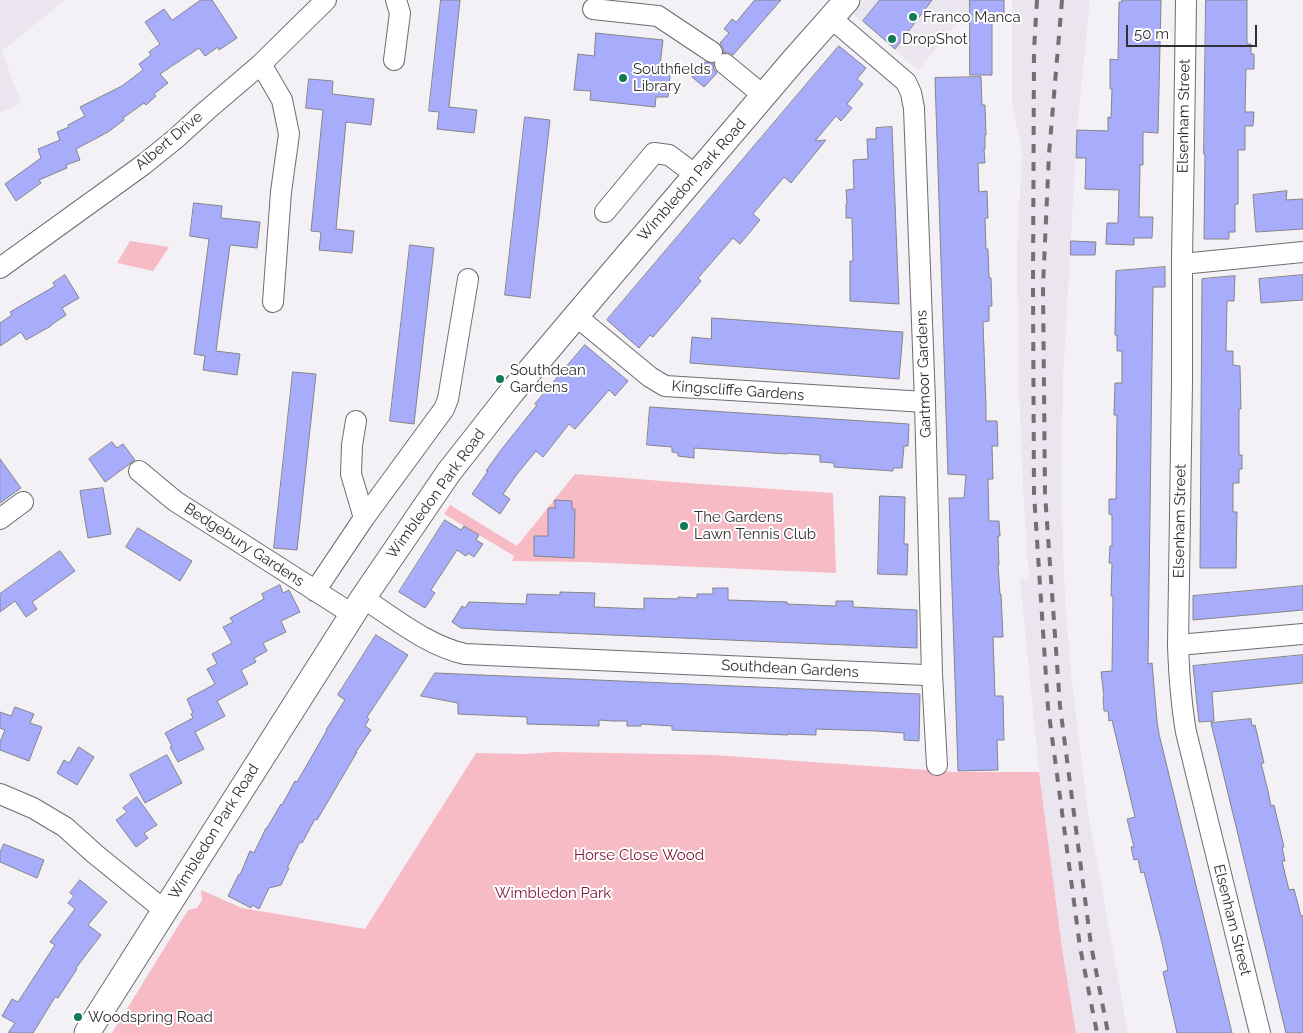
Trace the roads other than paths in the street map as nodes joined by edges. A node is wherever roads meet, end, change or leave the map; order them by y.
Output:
1 (326, 0) edge
2 (396, 0) edge
3 (1186, 0) edge
4 (593, 9) dead end
5 (839, 9) edge
6 (394, 60) dead end
7 (261, 64) junction
8 (764, 96) junction
9 (696, 175) junction
10 (605, 212) dead end
11 (1303, 252) edge
12 (1182, 264) junction
13 (0, 268) edge
14 (468, 279) dead end
15 (273, 302) dead end
16 (576, 316) junction
17 (925, 402) junction
18 (356, 421) dead end
19 (139, 471) dead end
20 (23, 502) dead end
21 (364, 518) junction
22 (0, 519) edge
23 (315, 591) junction
24 (357, 606) junction
25 (1303, 634) edge
26 (1178, 645) junction
27 (932, 674) junction
28 (937, 765) dead end
29 (0, 794) edge
30 (164, 910) junction
31 (87, 1033) edge
32 (1260, 1033) edge

1 - 7 street, Albert Drive
2 - 6 street
3 - 12 street, Elsenham Street
4 - 8 street
5 - 8 street, Wimbledon Park Road
5 - 17 street, Gartmoor Gardens
7 - 13 street, Albert Drive
7 - 15 street
8 - 9 street, Wimbledon Park Road
9 - 10 street
9 - 16 street, Wimbledon Park Road
11 - 12 street
12 - 26 street, Elsenham Street
14 - 21 street
16 - 17 street, Kingscliffe Gardens
16 - 24 street, Wimbledon Park Road
17 - 27 street, Gartmoor Gardens
18 - 21 street
19 - 23 street, Bedgebury Gardens
20 - 22 street
21 - 23 street
23 - 24 street, Bedgebury Gardens
24 - 27 street, Southdean Gardens
24 - 30 street, Wimbledon Park Road
25 - 26 street
26 - 32 street, Elsenham Street
27 - 28 street, Gartmoor Gardens
29 - 30 street
30 - 31 street, Wimbledon Park Road

